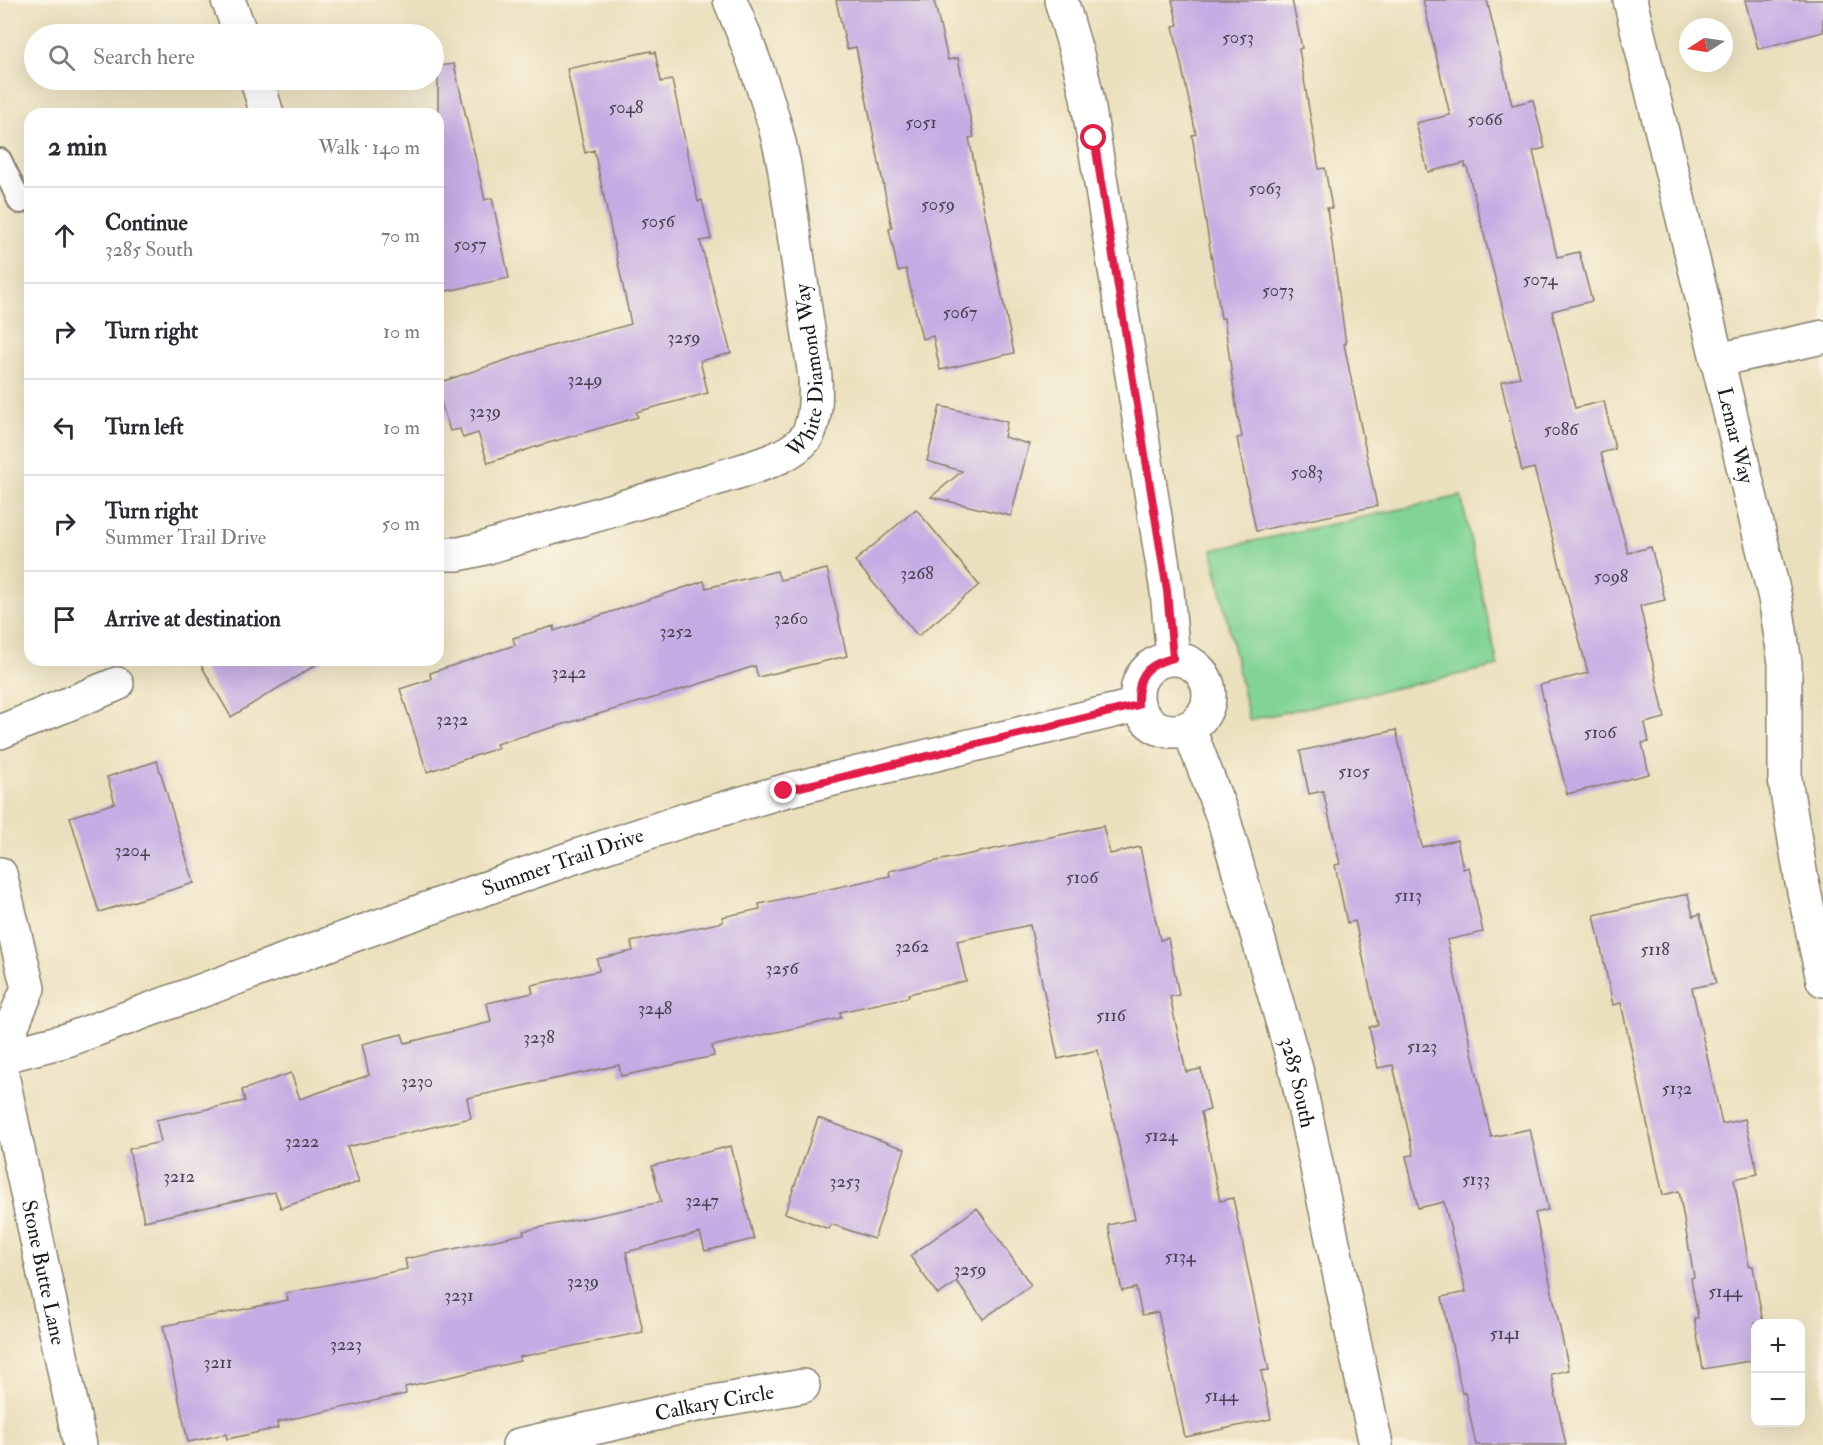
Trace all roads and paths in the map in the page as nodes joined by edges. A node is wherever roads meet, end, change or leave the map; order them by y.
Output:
1 (228, 0) edge
2 (730, 0) edge
3 (1061, 0) edge
4 (1630, 0) edge
5 (237, 24) edge
6 (260, 90) edge
7 (265, 108) edge
8 (0, 160) edge
9 (20, 202) dead end
10 (1823, 337) edge
11 (1717, 360) junction
12 (444, 554) edge
13 (1173, 658) junction
14 (117, 684) dead end
15 (1138, 705) junction
16 (1189, 729) junction
17 (0, 732) edge
18 (1812, 875) edge
19 (1, 885) edge
20 (1823, 980) edge
21 (0, 1056) edge
22 (0, 1065) edge
23 (803, 1386) dead end
24 (80, 1445) edge
25 (519, 1445) edge
26 (1376, 1445) edge

1 - 5 street
2 - 12 street, White Diamond Way
3 - 13 street
4 - 11 street, Lemar Way
6 - 7 street
8 - 9 lane
10 - 11 street
11 - 18 street, Lemar Way
13 - 15 street
13 - 16 street
14 - 17 street
15 - 16 street
15 - 21 street, Summer Trail Drive
16 - 26 street, 3285 South
18 - 20 street, Lemar Way
19 - 21 street
22 - 24 street, Stone Butte Lane
23 - 25 street, Calkary Circle

